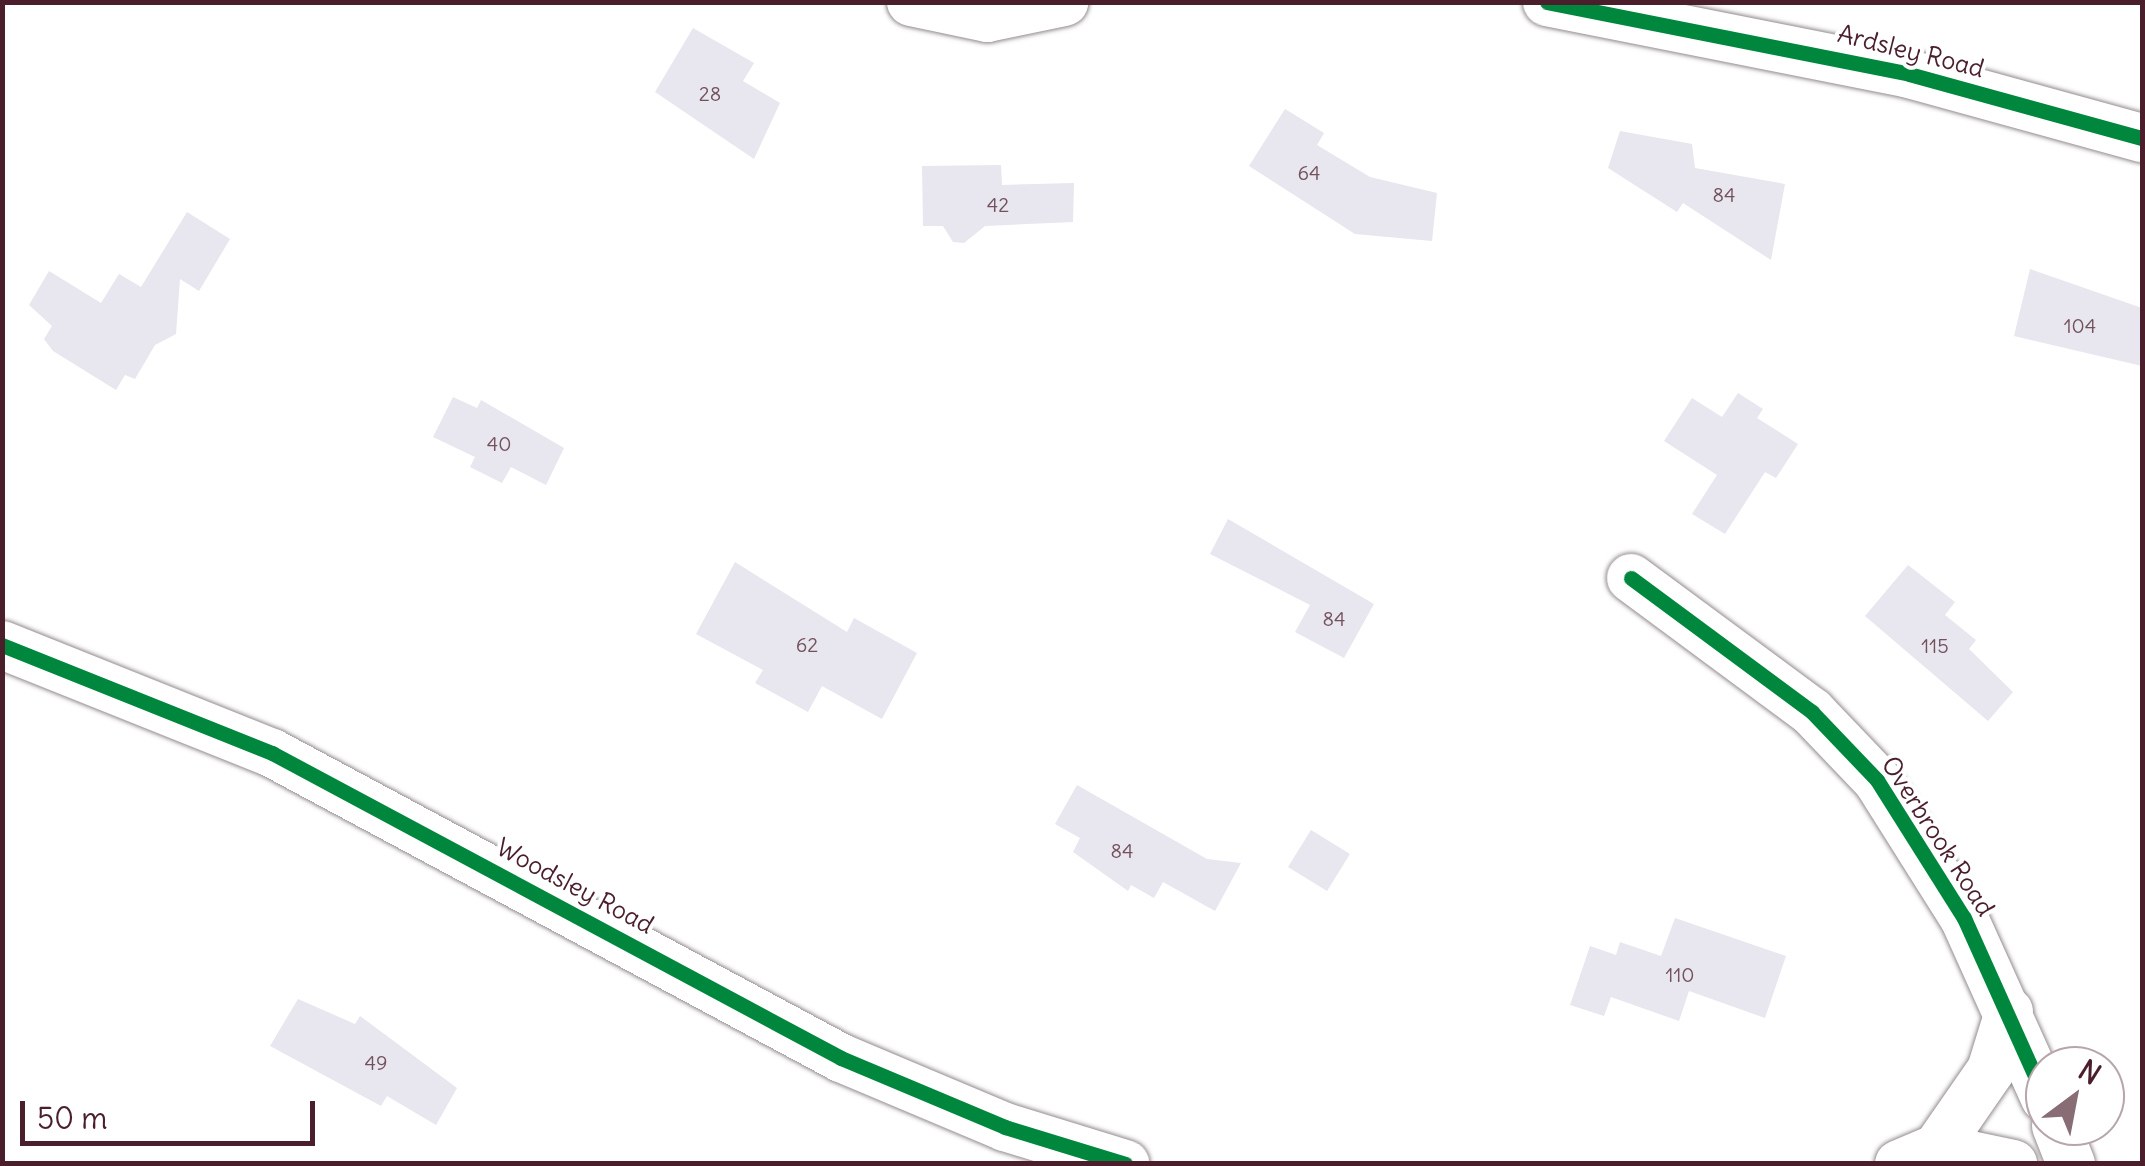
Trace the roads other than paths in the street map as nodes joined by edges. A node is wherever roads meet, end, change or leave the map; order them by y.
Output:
1 (911, 2) edge
2 (1064, 2) edge
3 (1547, 2) edge
4 (2142, 138) edge
5 (1631, 578) dead end
6 (2, 645) edge
7 (2009, 1012) junction
8 (2025, 1050) edge
9 (1918, 1156) edge
10 (1125, 1164) edge
11 (2013, 1164) edge

1 - 2 street
3 - 4 street, Ardsley Road
5 - 7 street, Overbrook Road
6 - 10 street, Woodsley Road
7 - 8 street, Overbrook Road
7 - 9 street
9 - 11 street

